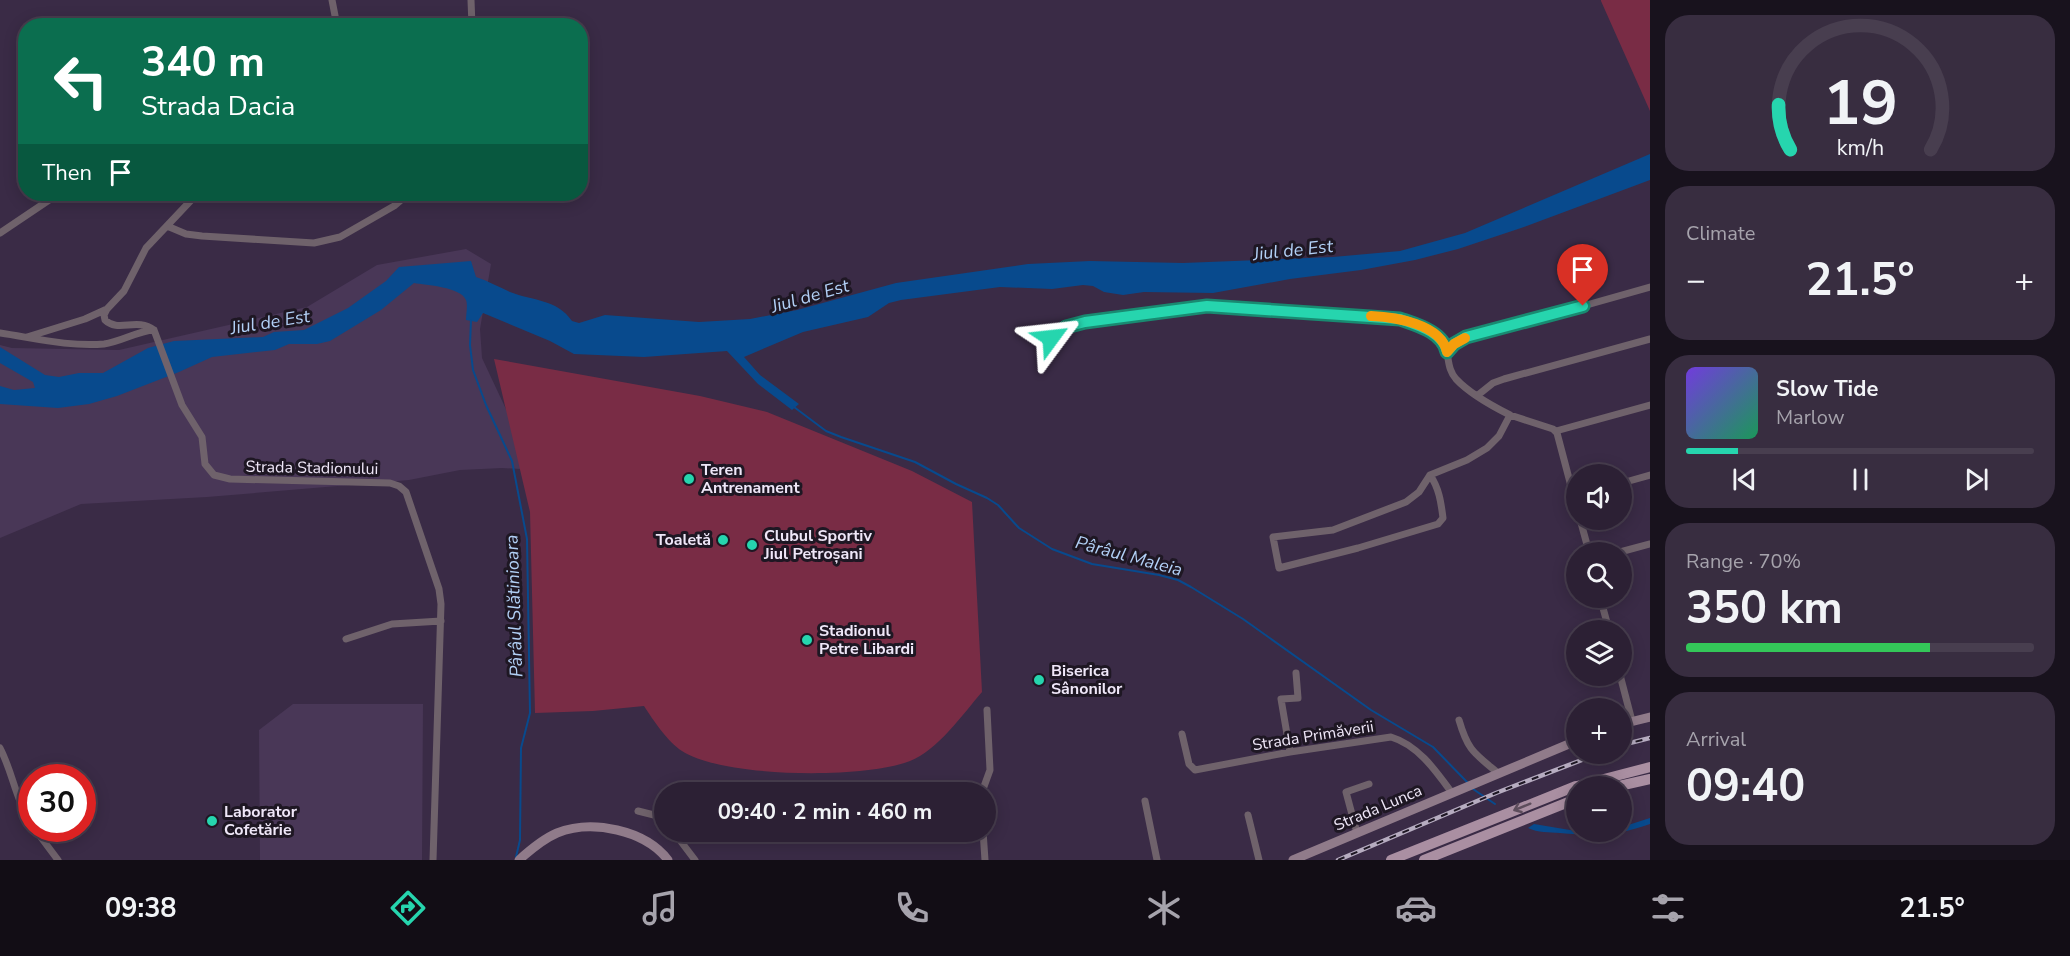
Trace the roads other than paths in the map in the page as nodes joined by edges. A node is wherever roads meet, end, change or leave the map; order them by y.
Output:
1 (332, 0) edge
2 (471, 0) edge
3 (335, 18) edge
4 (472, 18) edge
5 (48, 201) edge
6 (190, 201) edge
7 (400, 201) edge
8 (167, 226) junction
9 (0, 233) edge
10 (1650, 287) edge
11 (106, 309) junction
12 (154, 330) junction
13 (0, 333) edge
14 (24, 338) junction
15 (1051, 338) dead end
16 (1650, 339) edge
17 (1447, 352) junction
18 (1478, 395) junction
19 (1650, 405) edge
20 (1510, 415) junction
21 (1556, 431) junction
22 (1566, 465) edge
23 (1430, 475) junction
24 (1650, 475) edge
25 (1632, 480) edge
26 (1650, 544) edge
27 (1632, 549) edge
28 (441, 621) junction
29 (346, 639) dead end
30 (1296, 673) dead end
31 (987, 710) dead end
32 (1650, 717) edge
33 (1459, 720) dead end
34 (1632, 721) edge
35 (1182, 734) dead end
36 (1566, 745) edge
37 (0, 748) edge
38 (1290, 752) junction
39 (1650, 767) edge
40 (1497, 773) junction
41 (1615, 776) edge
42 (1650, 779) edge
43 (986, 782) edge
44 (1632, 783) edge
45 (1369, 784) dead end
46 (1566, 790) edge
47 (1452, 793) junction
48 (18, 799) edge
49 (1145, 801) dead end
50 (1566, 804) edge
51 (638, 811) dead end
52 (654, 815) edge
53 (1248, 816) dead end
54 (1490, 819) junction
55 (1494, 831) junction
56 (1357, 833) junction
57 (1452, 834) junction
58 (44, 842) edge
59 (681, 842) edge
60 (984, 842) edge
61 (1457, 846) junction
62 (1420, 848) junction
63 (522, 857) edge
64 (58, 860) edge
65 (433, 860) edge
66 (668, 860) edge
67 (695, 860) edge
68 (985, 860) edge
69 (1157, 860) edge
70 (1259, 860) edge
71 (1293, 860) edge
72 (1390, 860) edge
73 (1425, 860) edge

1 - 3 street
2 - 4 street
5 - 9 street
6 - 8 street
7 - 8 street
8 - 11 street
10 - 17 street
11 - 12 street
11 - 14 street
12 - 14 street
12 - 28 street, Strada Stadionului
13 - 14 street
15 - 17 street
16 - 18 street
17 - 18 street
18 - 20 street
19 - 21 street
20 - 21 street
20 - 23 street
21 - 22 street
23 - 23 street
24 - 25 street
26 - 27 street
28 - 29 street
28 - 65 street, Strada Stadionului
30 - 38 street
31 - 43 street
32 - 34 main road
33 - 40 street
35 - 38 street, Strada Primăverii
36 - 40 main road, Strada Lunca
37 - 48 street
38 - 47 street, Strada Primăverii
39 - 41 main road
40 - 47 main road, Strada Lunca
42 - 44 main road
45 - 56 street
46 -> 54 main road
47 - 56 main road, Strada Lunca
49 - 69 street
50 - 55 main road
51 - 52 street
53 - 70 street
54 - 55 main road
54 - 57 main road
55 - 61 main road
56 - 71 main road, Strada Lunca
57 - 61 main road
57 - 62 main road
58 - 64 street
59 - 67 street
60 - 68 street
61 - 73 main road
62 - 72 main road
62 - 73 main road
63 - 66 main road

